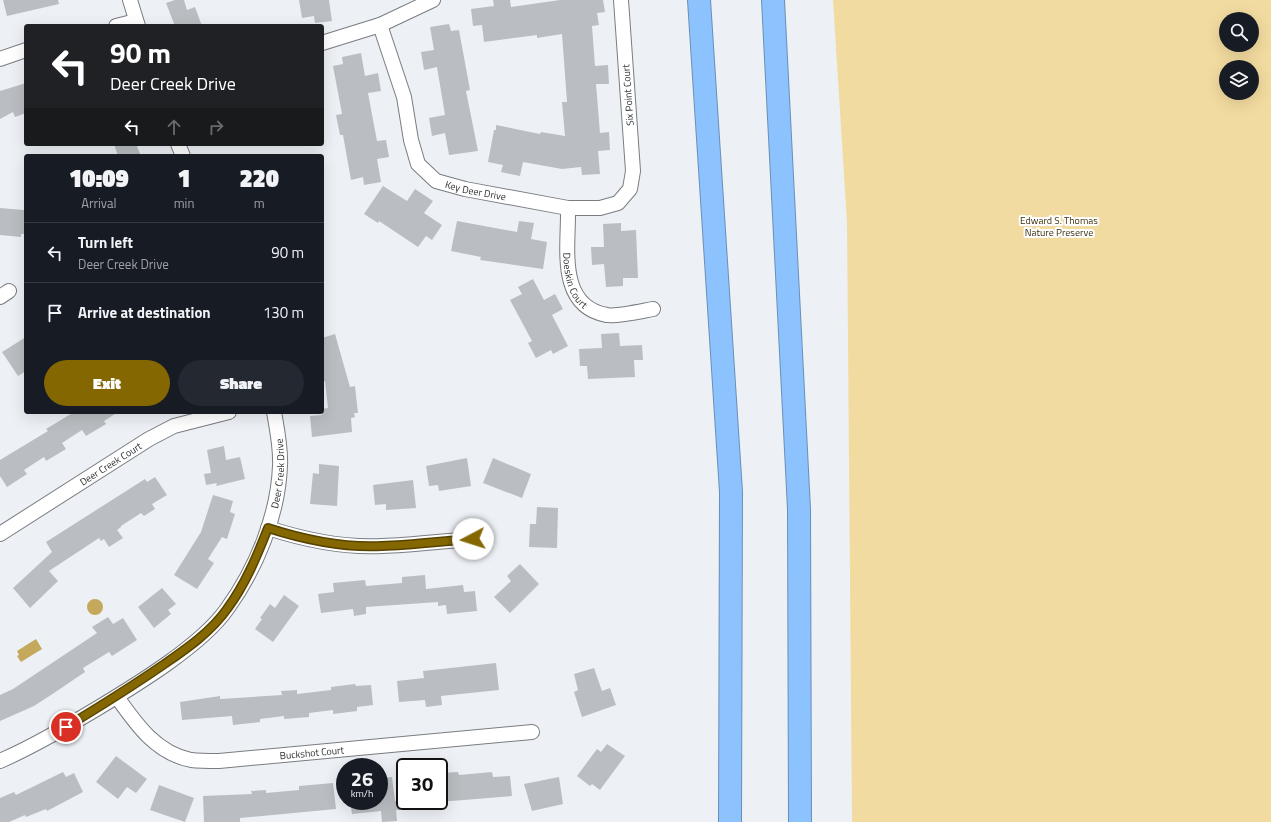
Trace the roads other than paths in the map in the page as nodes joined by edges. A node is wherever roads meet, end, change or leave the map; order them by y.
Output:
1 (130, 0) edge
2 (433, 0) edge
3 (621, 0) edge
4 (699, 0) edge
5 (773, 0) edge
6 (137, 23) edge
7 (380, 25) junction
8 (324, 42) edge
9 (24, 51) edge
10 (0, 59) edge
11 (630, 189) joint
12 (568, 208) junction
13 (653, 309) dead end
14 (221, 414) edge
15 (274, 414) edge
16 (268, 528) junction
17 (0, 534) edge
18 (473, 539) dead end
19 (117, 696) junction
20 (532, 732) dead end
21 (0, 761) edge
22 (730, 822) edge
23 (800, 822) edge

1 - 6 street
2 - 7 street
3 - 11 street, Six Point Court
4 - 22 highway
5 - 23 highway
7 - 8 street
7 - 12 street, Key Deer Drive
9 - 10 street
11 - 12 street, Key Deer Drive
12 - 13 street, Doeskin Court
14 - 17 street, Deer Creek Court
15 - 16 street, Deer Creek Drive
16 - 18 street
16 - 19 street, Deer Creek Drive
19 - 20 street, Buckshot Court
19 - 21 street, Deer Creek Drive

